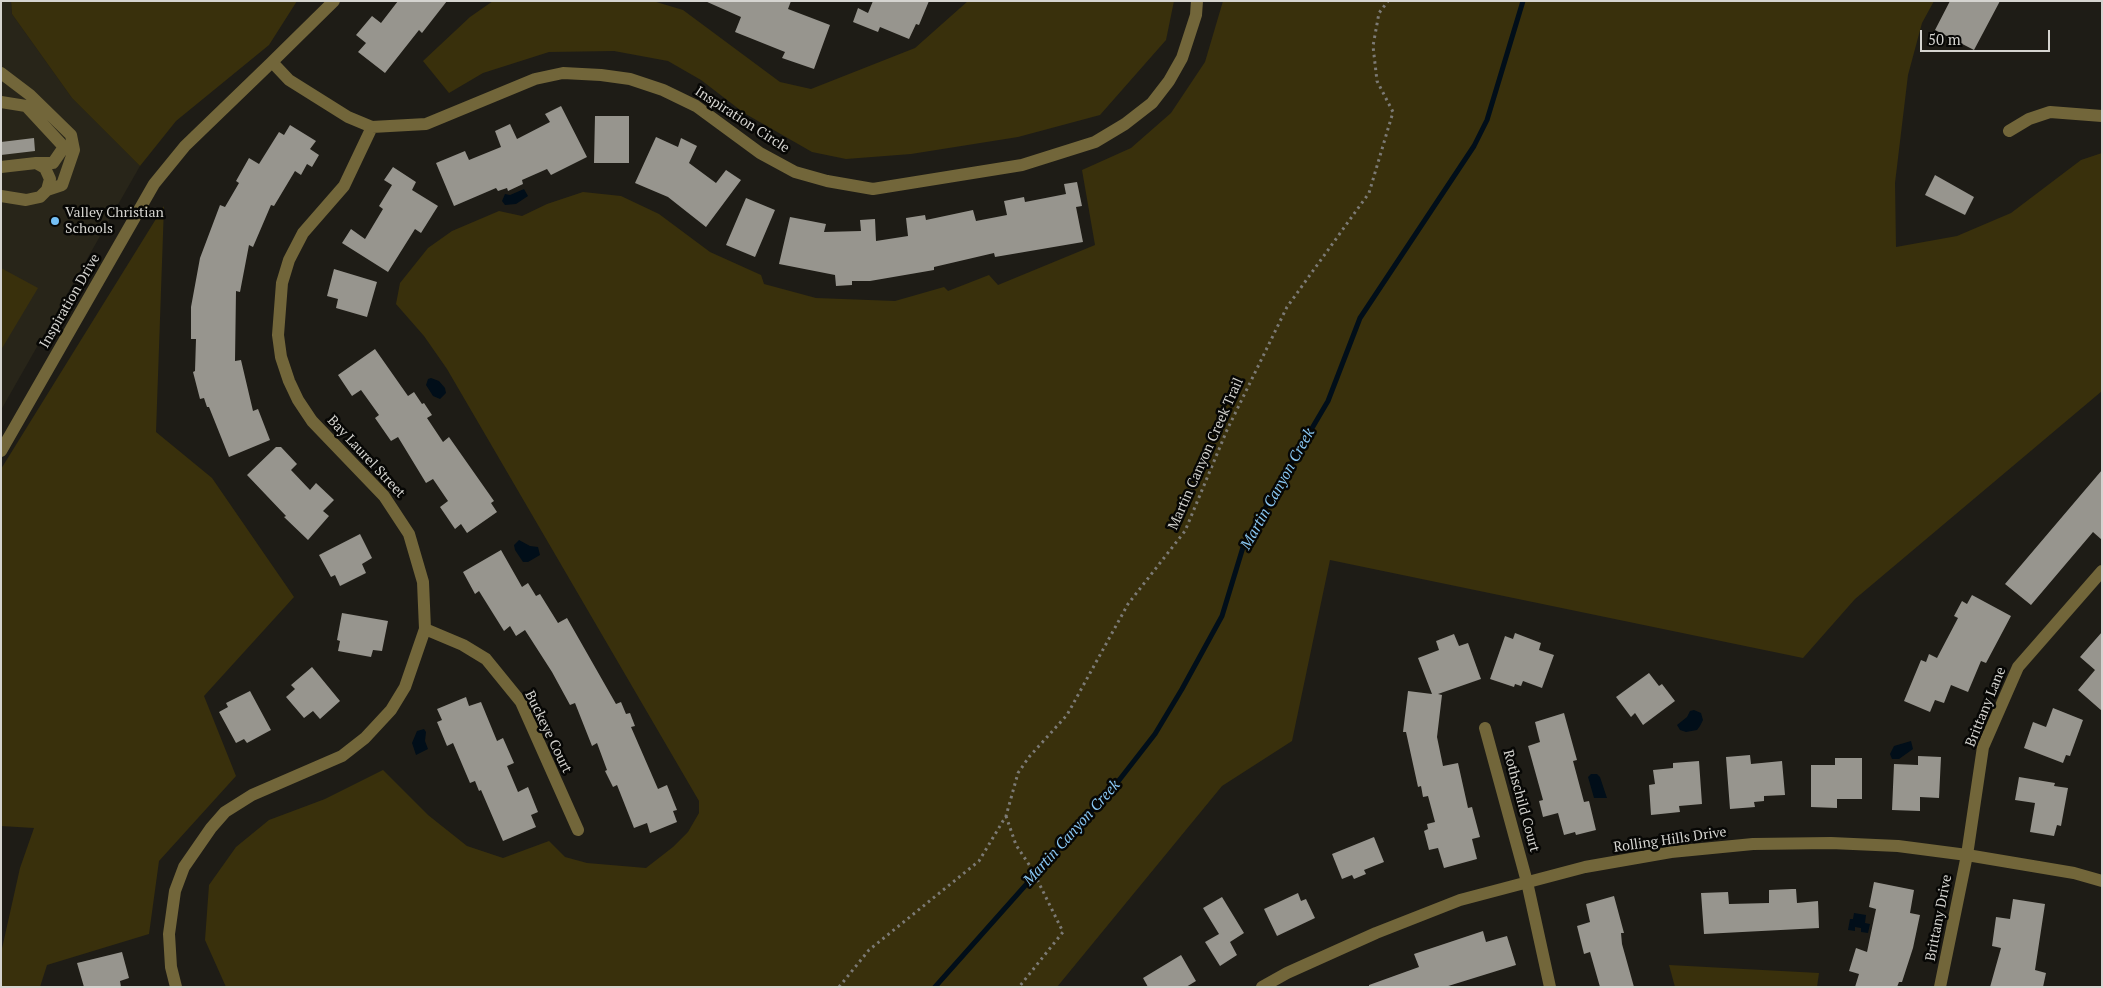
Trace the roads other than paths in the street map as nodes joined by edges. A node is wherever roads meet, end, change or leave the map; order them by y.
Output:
1 (334, 1) edge
2 (1198, 1) edge
3 (272, 62) junction
4 (1, 73) edge
5 (1, 102) edge
6 (2102, 116) edge
7 (372, 127) junction
8 (2009, 132) dead end
9 (36, 163) junction
10 (1, 167) edge
11 (47, 190) junction
12 (1, 196) edge
13 (1, 451) edge
14 (2102, 571) edge
15 (425, 629) junction
16 (1485, 728) dead end
17 (578, 830) dead end
18 (1967, 855) junction
19 (2102, 880) edge
20 (1527, 882) junction
21 (176, 987) edge
22 (1262, 987) edge
23 (1550, 987) edge
24 (1940, 987) edge

1 - 3 street
2 - 7 street, Inspiration Circle
3 - 7 street, Inspiration Circle
3 - 13 street, Inspiration Drive
4 - 11 street
5 - 9 street
6 - 8 street
7 - 15 street, Bay Laurel Street
9 - 10 street
9 - 11 street
11 - 12 street
14 - 18 street, Brittany Lane
15 - 17 street, Buckeye Court
15 - 21 street, Bay Laurel Street
16 - 20 street, Rothschild Court
18 - 19 street, Rolling Hills Drive
18 - 20 street, Rolling Hills Drive
18 - 24 street, Brittany Drive
20 - 22 street, Rolling Hills Drive
20 - 23 street, Rothschild Court

